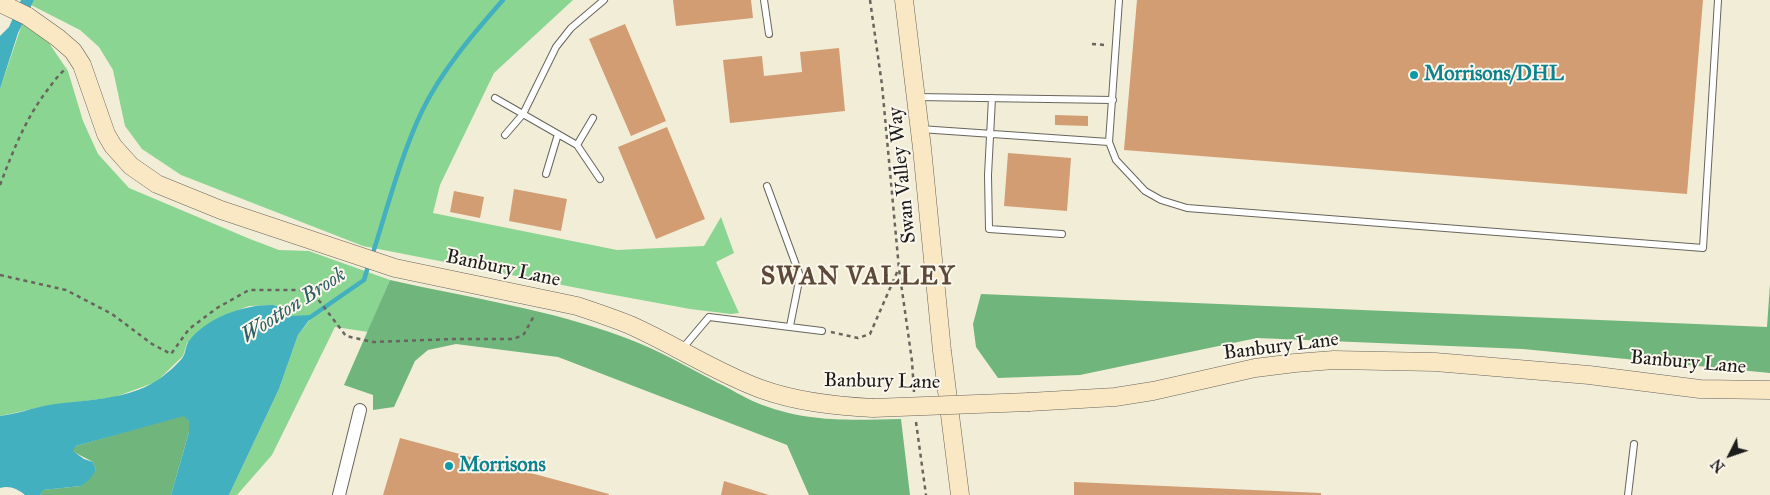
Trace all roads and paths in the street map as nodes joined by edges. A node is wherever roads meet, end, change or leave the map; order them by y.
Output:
1 (604, 0) edge
2 (764, 0) edge
3 (870, 0) edge
4 (904, 0) edge
5 (1119, 0) edge
6 (1718, 0) edge
7 (0, 2) edge
8 (769, 34) dead end
9 (78, 59) junction
10 (916, 97) junction
11 (495, 98) dead end
12 (992, 98) junction
13 (1113, 100) junction
14 (523, 114) junction
15 (593, 118) dead end
16 (920, 129) junction
17 (558, 134) junction
18 (991, 134) junction
19 (505, 135) dead end
20 (1108, 142) junction
21 (577, 145) junction
22 (546, 174) dead end
23 (600, 179) dead end
24 (0, 185) edge
25 (767, 186) dead end
26 (1062, 234) dead end
27 (898, 269) junction
28 (0, 275) edge
29 (540, 298) junction
30 (790, 326) junction
31 (822, 331) joint
32 (681, 351) junction
33 (1770, 390) edge
34 (914, 398) dead end
35 (360, 410) dead end
36 (915, 417) dead end
37 (1634, 444) dead end
38 (339, 495) edge
39 (926, 495) edge
40 (960, 495) edge
41 (1628, 495) edge

1 - 14 lane
2 - 8 lane
3 - 27 path
4 - 10 street, Swan Valley Way
5 - 13 lane
6 - 20 lane
7 - 9 street, Banbury Lane, bridge
9 - 24 path
9 - 29 street, Banbury Lane
10 - 12 lane
10 - 16 street, Swan Valley Way
11 - 14 lane
12 - 13 lane
12 - 18 lane
13 - 20 lane
14 - 17 lane
14 - 19 lane
15 - 21 lane
16 - 18 lane
16 - 40 street, Swan Valley Way
17 - 21 lane
17 - 22 lane
18 - 20 lane
18 - 26 lane
21 - 23 lane
25 - 30 lane
27 - 31 path
27 - 34 path
28 - 29 path
29 - 32 street, Banbury Lane
30 - 31 lane
30 - 32 lane
32 - 33 street, Banbury Lane, bridge
35 - 38 street
36 - 39 path
37 - 41 lane

